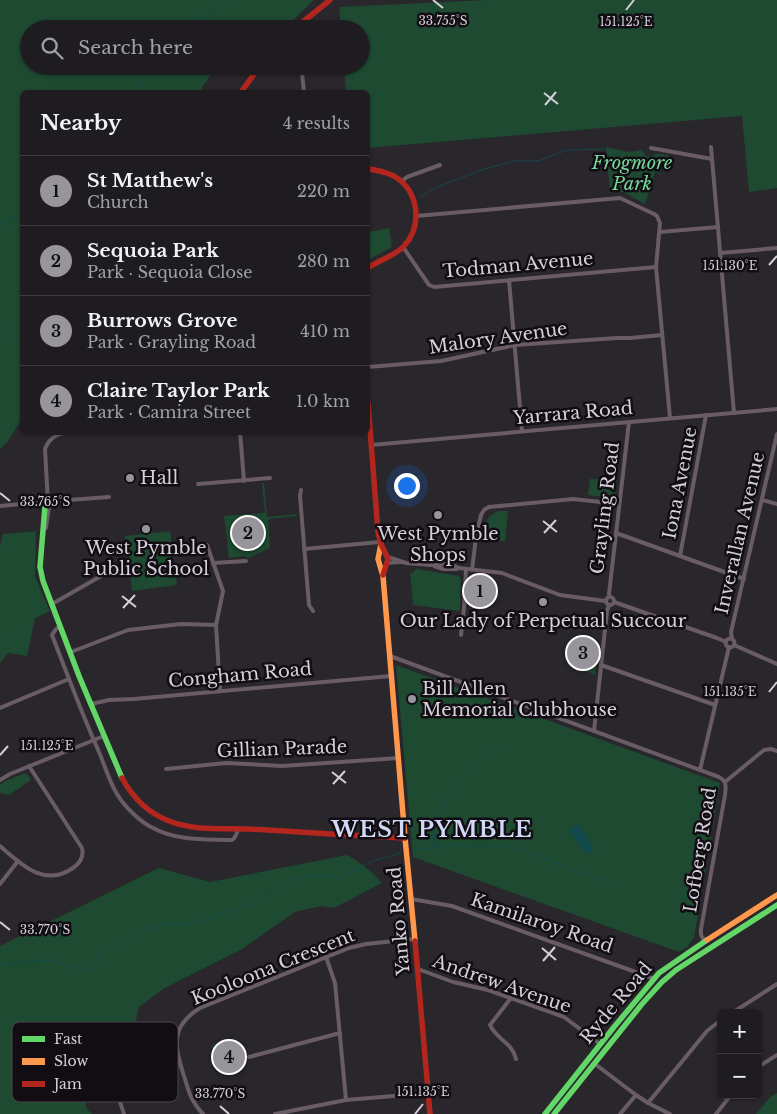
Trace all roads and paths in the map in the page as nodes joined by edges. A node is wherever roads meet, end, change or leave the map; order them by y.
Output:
1 (330, 0) edge
2 (305, 20) edge
3 (253, 75) edge
4 (302, 75) edge
5 (242, 90) edge
6 (304, 90) edge
7 (711, 147) dead end
8 (651, 148) dead end
9 (712, 159) junction
10 (440, 165) dead end
11 (370, 169) edge
12 (402, 181) junction
13 (416, 216) junction
14 (718, 227) junction
15 (660, 232) junction
16 (403, 247) junction
17 (777, 248) edge
18 (720, 253) junction
19 (370, 266) edge
20 (656, 267) junction
21 (510, 280) junction
22 (662, 335) junction
23 (516, 345) junction
24 (370, 367) edge
25 (777, 409) edge
26 (734, 413) junction
27 (706, 415) junction
28 (670, 418) junction
29 (629, 422) junction
30 (522, 431) junction
31 (370, 432) edge
32 (777, 434) edge
33 (57, 435) edge
34 (240, 435) edge
35 (371, 445) junction
36 (270, 478) dead end
37 (244, 481) junction
38 (198, 484) dead end
39 (301, 490) dead end
40 (109, 497) dead end
41 (762, 500) junction
42 (48, 503) junction
43 (619, 504) junction
44 (777, 504) edge
45 (0, 506) edge
46 (616, 533) junction
47 (381, 543) junction
48 (206, 545) dead end
49 (304, 549) junction
50 (680, 556) junction
51 (379, 559) junction
52 (387, 560) junction
53 (246, 561) dead end
54 (213, 563) junction
55 (115, 568) dead end
56 (466, 569) junction
57 (472, 570) junction
58 (383, 576) junction
59 (744, 579) junction
60 (610, 597) junction
61 (605, 600) junction
62 (614, 602) junction
63 (52, 604) junction
64 (609, 606) junction
65 (313, 611) dead end
66 (216, 625) junction
67 (60, 626) junction
68 (461, 636) dead end
69 (732, 639) junction
70 (726, 642) junction
71 (734, 645) junction
72 (729, 648) junction
73 (70, 652) junction
74 (390, 656) junction
75 (777, 664) edge
76 (601, 665) junction
77 (391, 676) junction
78 (69, 679) junction
79 (220, 691) junction
80 (91, 704) junction
81 (715, 706) junction
82 (0, 708) edge
83 (594, 731) junction
84 (104, 736) junction
85 (94, 740) junction
86 (777, 751) edge
87 (399, 758) junction
88 (29, 766) junction
89 (166, 769) dead end
90 (700, 770) junction
91 (0, 780) edge
92 (725, 782) junction
93 (238, 829) junction
94 (405, 838) junction
95 (0, 846) edge
96 (18, 861) junction
97 (0, 884) edge
98 (777, 895) edge
99 (411, 899) junction
100 (777, 905) edge
101 (414, 939) junction
102 (704, 942) junction
103 (709, 949) junction
104 (326, 957) junction
105 (418, 970) junction
106 (654, 978) junction
107 (662, 982) junction
108 (777, 984) edge
109 (511, 998) junction
110 (738, 1009) edge
111 (717, 1023) edge
112 (490, 1025) junction
113 (484, 1026) dead end
114 (178, 1033) edge
115 (340, 1033) junction
116 (600, 1044) junction
117 (777, 1055) edge
118 (248, 1057) dead end
119 (178, 1058) edge
120 (516, 1059) dead end
121 (594, 1063) junction
122 (762, 1064) edge
123 (428, 1093) junction
124 (636, 1095) junction
125 (728, 1099) edge
126 (346, 1100) junction
127 (120, 1102) edge
128 (648, 1103) junction
129 (124, 1114) edge
130 (203, 1114) edge
131 (275, 1114) edge
132 (430, 1114) edge
133 (545, 1114) edge
134 (554, 1114) edge
135 (620, 1114) edge
136 (670, 1114) edge
137 (716, 1114) edge

1 - 2 main road
3 - 5 main road
4 - 6 street
7 - 9 street
8 - 9 street
9 - 14 street
10 - 12 street
11 - 12 main road
12 - 13 main road
13 - 15 street
13 - 16 main road
14 - 15 street
14 - 18 street
15 - 20 street
16 - 19 main road
16 - 21 street, Todman Avenue
17 - 18 street
18 - 26 street
20 - 21 street, Todman Avenue
20 - 22 street
21 - 23 street
22 - 23 street, Malory Avenue
22 - 28 street
23 - 24 street, Malory Avenue
23 - 30 street
25 - 26 street, Yarrara Road
26 - 27 street, Yarrara Road
27 - 28 street, Yarrara Road
27 - 50 street, Iona Avenue
28 - 29 street, Yarrara Road
29 - 30 street, Yarrara Road
29 - 43 street, Grayling Road
30 - 35 street, Yarrara Road
31 - 35 main road, Yanko Road
32 - 41 street, Inverallan Avenue
33 - 42 street
34 - 37 street
35 - 47 main road, Yanko Road
36 - 37 street
37 - 38 street
39 - 49 street
40 - 42 street
41 - 44 street
41 - 59 street, Inverallan Avenue
42 - 45 street
42 - 63 main road
43 - 46 street, Grayling Road
43 - 57 street
46 - 50 street
46 - 60 street, Grayling Road
47 - 49 street
47 - 51 main road, Yanko Road
47 - 52 main road, Yanko Road
48 - 54 street
49 - 65 street
50 - 59 street
51 - 52 main road
51 - 52 main road
51 - 58 main road, Yanko Road
52 - 56 street
52 - 58 main road, Yanko Road
53 - 54 street
54 - 66 street
55 - 63 street
56 - 57 street
56 - 68 street
57 - 61 street
58 - 74 main road, Yanko Road
59 - 69 street, Inverallan Avenue
60 - 61 street
60 - 62 street
61 - 64 street
62 - 64 street
62 - 70 street
63 - 67 main road
64 - 76 street
66 - 73 street
66 - 79 street
67 - 73 main road
67 - 78 street
69 - 70 street
69 - 71 street
70 - 72 street
71 - 72 street
71 - 75 street
72 - 81 street
73 - 80 main road
74 - 77 main road, Yanko Road
74 - 83 street, Lofberg Road
76 - 81 street
76 - 83 street
77 - 79 street, Congham Road
77 - 87 main road, Yanko Road
78 - 82 street
78 - 85 street
79 - 80 street, Congham Road
80 - 84 main road
81 - 90 street
83 - 90 street, Lofberg Road
84 - 85 street
84 - 93 main road
85 - 88 street
85 - 93 street
86 - 92 street
87 - 89 street, Gillian Parade
87 - 94 main road, Yanko Road
88 - 91 street
88 - 96 street
90 - 92 street, Lofberg Road
92 - 102 street, Lofberg Road
93 - 94 main road
94 - 99 main road, Yanko Road
95 - 96 street
96 - 97 street
98 - 102 main road, Ryde Road
99 - 101 main road, Yanko Road
99 - 106 street, Kamilaroy Road
100 - 103 main road, Ryde Road
101 - 104 street, Kooloona Crescent
101 - 105 main road, Yanko Road
102 - 103 street
102 - 106 main road, Ryde Road
103 - 107 main road, Ryde Road
104 - 114 street, Kooloona Crescent
104 - 115 street
105 - 109 street, Andrew Avenue
105 - 123 main road, Yanko Road
106 - 107 street, Kamilaroy Road
106 - 116 main road, Ryde Road
107 - 121 main road, Ryde Road
108 - 110 street
109 - 112 street
109 - 116 street, Andrew Avenue
111 - 128 street
112 - 113 street
112 - 120 street
115 - 118 street
115 - 126 street
116 - 133 main road, Ryde Road
117 - 122 street
119 - 130 street, Kooloona Crescent
121 - 124 street
121 - 134 main road, Ryde Road
123 - 126 street
123 - 132 main road, Yanko Road
124 - 128 street
124 - 135 street
125 - 137 street
126 - 131 street
127 - 129 street
128 - 136 street

